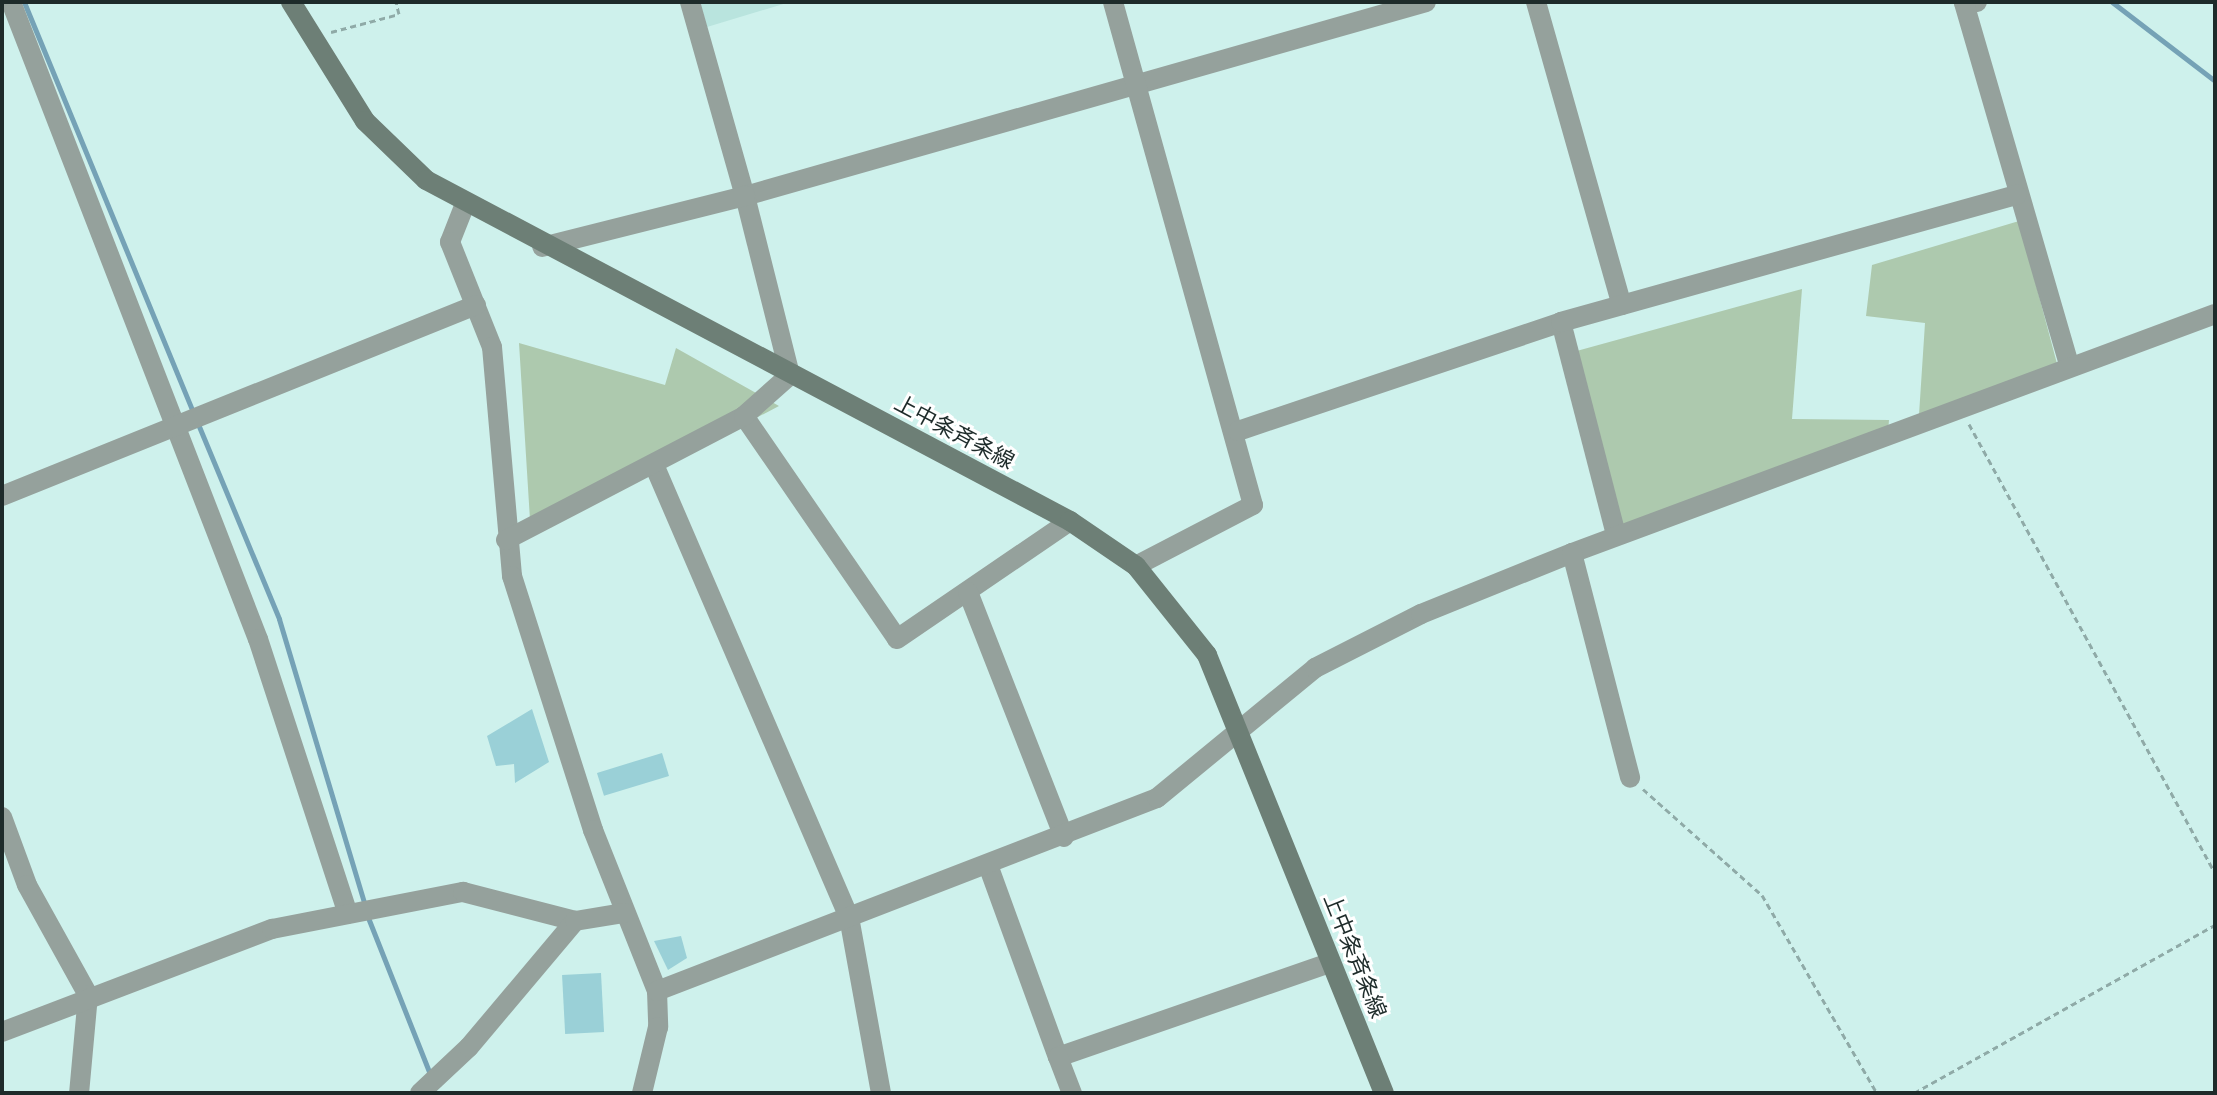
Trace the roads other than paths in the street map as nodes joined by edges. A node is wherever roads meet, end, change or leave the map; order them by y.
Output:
1 (291, 2) edge
2 (690, 2) edge
3 (1113, 2) edge
4 (1426, 2) edge
5 (1536, 2) edge
6 (1964, 2) edge
7 (1977, 2) edge
8 (12, 5) edge
9 (1135, 83) junction
10 (2017, 195) junction
11 (745, 196) junction
12 (465, 204) junction
13 (542, 247) junction
14 (476, 305) junction
15 (1622, 305) junction
16 (2215, 314) edge
17 (1561, 322) junction
18 (2069, 365) junction
19 (790, 375) junction
20 (744, 416) junction
21 (180, 428) junction
22 (1238, 431) junction
23 (655, 467) junction
24 (2, 496) edge
25 (1070, 521) junction
26 (1616, 534) junction
27 (506, 540) junction
28 (1572, 553) junction
29 (1136, 566) junction
30 (968, 592) junction
31 (1237, 728) junction
32 (1630, 778) road end
33 (2, 817) edge
34 (1064, 837) junction
35 (988, 865) junction
36 (624, 913) junction
37 (348, 914) junction
38 (849, 917) junction
39 (575, 921) junction
40 (1330, 963) junction
41 (657, 991) junction
42 (88, 995) junction
43 (2, 1032) edge
44 (1058, 1057) junction
45 (79, 1093) edge
46 (420, 1093) edge
47 (642, 1093) edge
48 (881, 1093) edge
49 (1072, 1093) edge
50 (1384, 1093) edge

1 - 12 main road, 上中条斉条線
2 - 11 street
3 - 9 street
4 - 9 street
5 - 15 street
6 - 7 street
6 - 10 street
8 - 21 street
9 - 11 street
9 - 22 street
10 - 15 street
10 - 18 street
11 - 13 street
11 - 19 street
12 - 13 main road, 上中条斉条線
12 - 14 street
13 - 19 main road, 上中条斉条線
14 - 21 street
14 - 27 street
15 - 17 street
16 - 18 street
17 - 22 street
17 - 26 street
18 - 26 street
19 - 20 street
19 - 25 main road, 上中条斉条線
20 - 23 street
20 - 30 street
21 - 24 street
21 - 37 street
22 - 29 street
23 - 27 street
23 - 38 street
25 - 29 main road, 上中条斉条線
25 - 30 street
26 - 28 street
27 - 36 street
28 - 31 street
28 - 32 street
29 - 31 main road, 上中条斉条線
30 - 34 street
31 - 34 street
31 - 40 main road, 上中条斉条線
33 - 42 street
34 - 35 street
35 - 38 street
35 - 44 street
36 - 39 street
36 - 41 street
37 - 39 street
37 - 42 street
38 - 41 street
38 - 48 street
39 - 46 street
40 - 44 street
40 - 50 main road, 上中条斉条線
41 - 47 street
42 - 43 street
42 - 45 street
44 - 49 street

